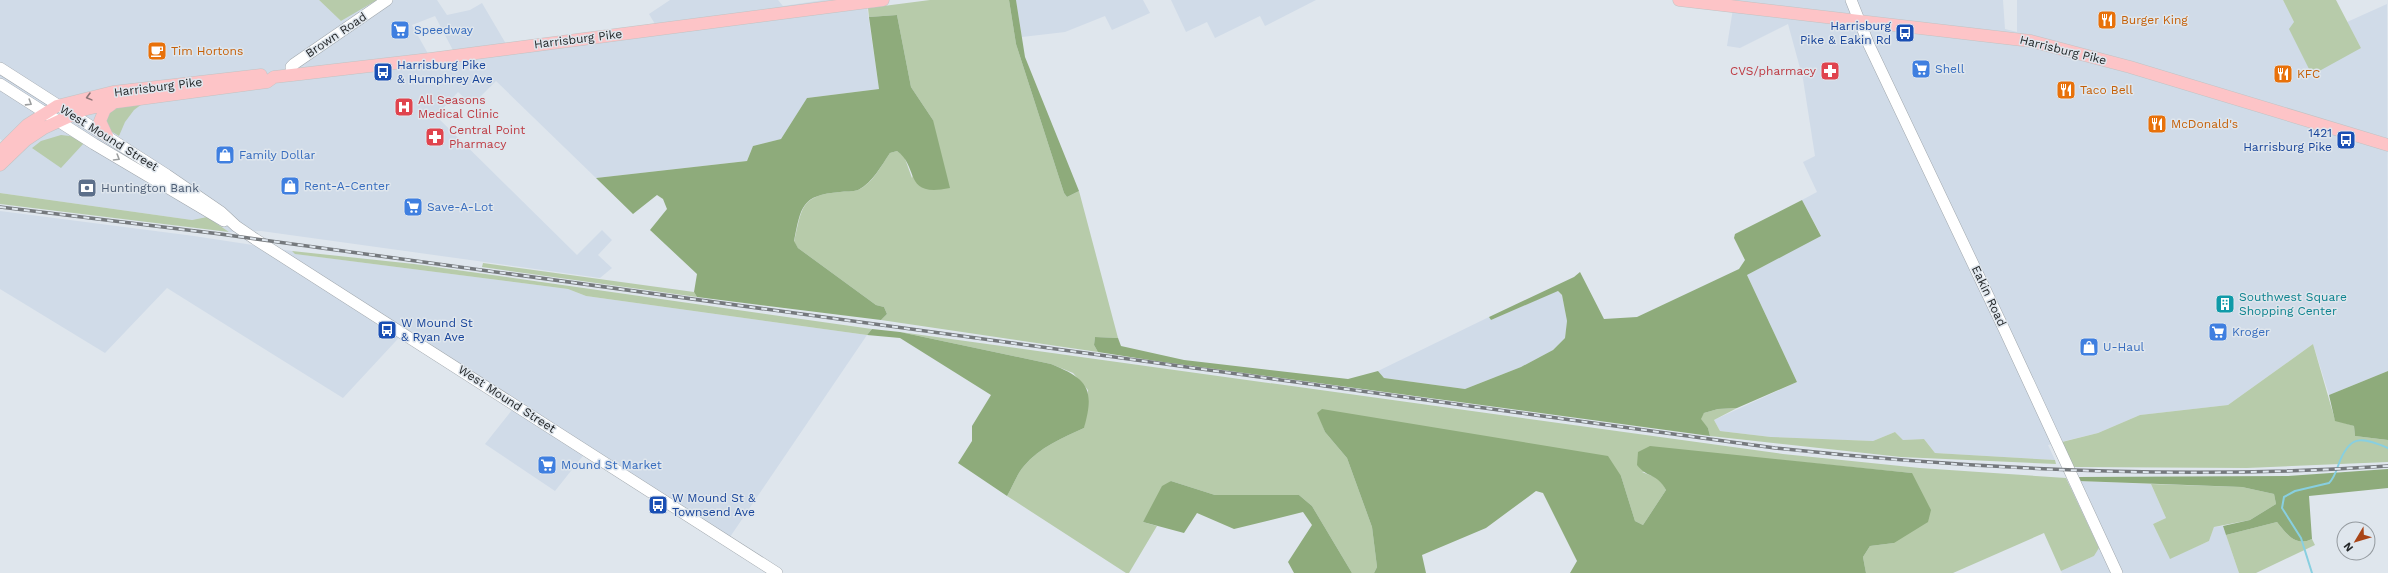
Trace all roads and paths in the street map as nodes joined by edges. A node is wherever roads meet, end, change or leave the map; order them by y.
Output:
1 (387, 0) edge
2 (883, 0) edge
3 (1679, 0) edge
4 (1850, 0) edge
5 (1859, 20) junction
6 (0, 68) edge
7 (292, 75) junction
8 (274, 77) junction
9 (0, 84) edge
10 (117, 102) junction
11 (58, 106) junction
12 (45, 113) junction
13 (72, 114) junction
14 (58, 121) junction
15 (107, 136) junction
16 (2388, 145) edge
17 (0, 152) edge
18 (0, 165) edge
19 (236, 226) junction
20 (777, 573) edge
21 (2117, 573) edge

1 - 7 street, Brown Road
2 - 7 main road, Harrisburg Pike
3 - 5 main road, Harrisburg Pike
4 - 5 street, Eakin Road
5 - 16 main road, Harrisburg Pike
5 - 21 street, Eakin Road
6 - 11 street, West Mound Street
7 - 8 main road, Harrisburg Pike
8 - 10 main road, Harrisburg Pike
8 -> 11 main road, Harrisburg Pike
9 -> 12 street, West Mound Street
10 - 13 main road, Harrisburg Pike
10 - 15 main road
11 - 12 main road, Harrisburg Pike
11 - 13 street, West Mound Street
12 - 14 street, West Mound Street
12 - 17 main road, Harrisburg Pike
13 - 14 main road, Harrisburg Pike
13 - 15 street, West Mound Street
14 - 18 main road, Harrisburg Pike
14 -> 19 street, West Mound Street
15 - 19 street, West Mound Street
19 - 20 street, West Mound Street

